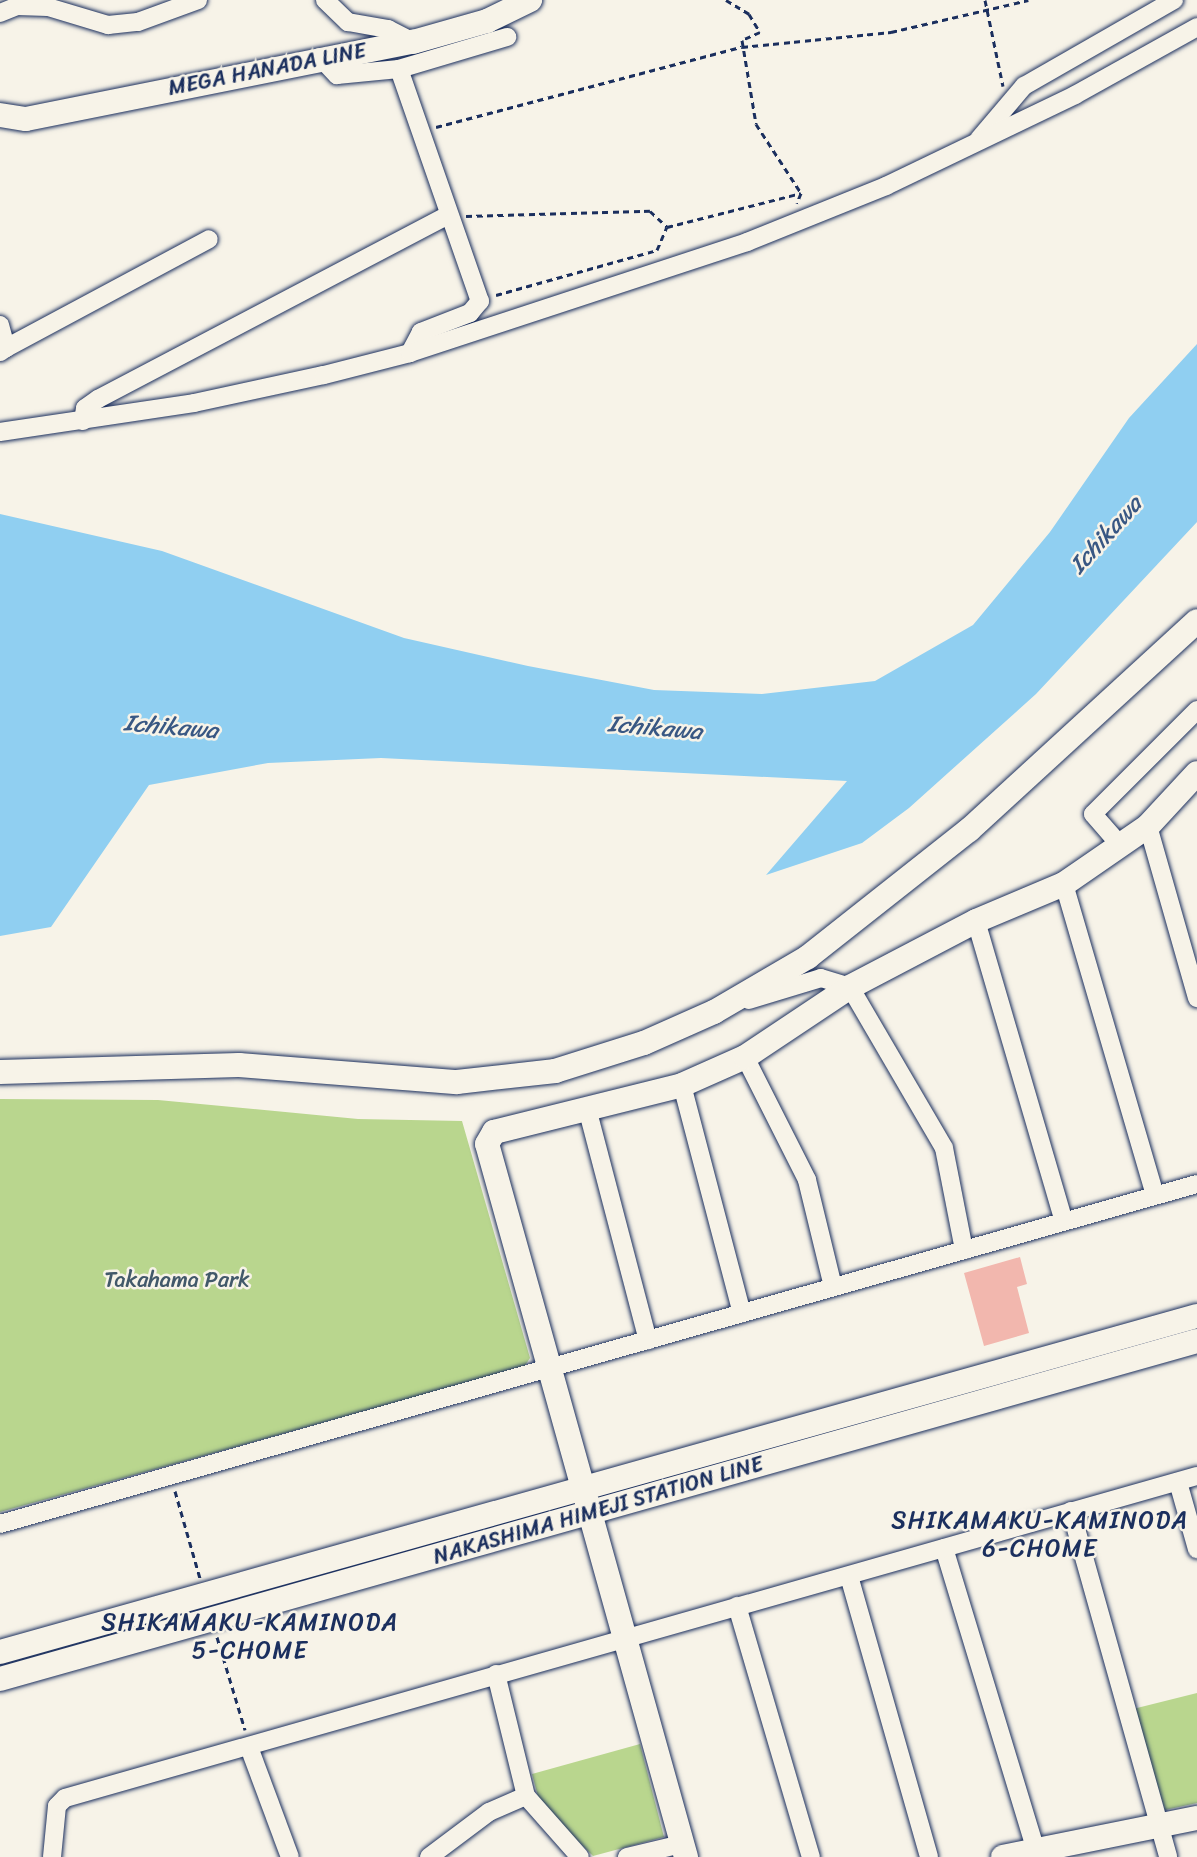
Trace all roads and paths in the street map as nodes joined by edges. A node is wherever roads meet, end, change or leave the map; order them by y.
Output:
1 (198, 0) edge
2 (326, 0) edge
3 (530, 0) edge
4 (726, 0) edge
5 (985, 0) edge
6 (1028, 0) edge
7 (1174, 0) edge
8 (987, 8) junction
9 (0, 13) edge
10 (1197, 27) edge
11 (507, 37) dead end
12 (460, 41) junction
13 (413, 42) junction
14 (742, 47) junction
15 (320, 57) junction
16 (399, 69) junction
17 (1007, 103) junction
18 (0, 115) edge
19 (417, 132) junction
20 (976, 142) junction
21 (801, 193) junction
22 (791, 207) dead end
23 (446, 216) junction
24 (667, 226) junction
25 (209, 239) dead end
26 (480, 301) junction
27 (0, 326) edge
28 (3, 350) edge
29 (410, 353) junction
30 (83, 421) junction
31 (0, 432) edge
32 (1197, 621) edge
33 (1197, 710) edge
34 (1197, 772) edge
35 (1148, 826) junction
36 (1120, 845) junction
37 (1064, 884) junction
38 (976, 921) junction
39 (850, 987) junction
40 (1197, 998) edge
41 (714, 1012) junction
42 (746, 1057) junction
43 (0, 1072) edge
44 (682, 1085) junction
45 (588, 1112) junction
46 (1197, 1184) edge
47 (1155, 1195) junction
48 (1064, 1221) junction
49 (964, 1250) junction
50 (833, 1287) junction
51 (741, 1313) junction
52 (1197, 1316) edge
53 (648, 1340) junction
54 (1197, 1341) edge
55 (549, 1368) junction
56 (172, 1474) junction
57 (1197, 1476) edge
58 (1178, 1482) junction
59 (582, 1488) junction
60 (1071, 1511) junction
61 (591, 1512) junction
62 (0, 1524) edge
63 (944, 1548) junction
64 (1197, 1549) edge
65 (849, 1576) junction
66 (736, 1606) junction
67 (210, 1608) junction
68 (625, 1637) junction
69 (0, 1652) edge
70 (496, 1674) junction
71 (0, 1679) edge
72 (249, 1747) junction
73 (526, 1796) junction
74 (1197, 1818) edge
75 (1158, 1826) junction
76 (683, 1850) edge
77 (1036, 1850) junction
78 (288, 1856) edge
79 (52, 1857) edge
80 (429, 1857) edge
81 (580, 1857) edge
82 (627, 1857) edge
83 (811, 1857) edge
84 (929, 1857) edge
85 (1003, 1857) edge
86 (1168, 1857) edge

1 - 9 street
2 - 13 street
3 - 12 street, MEGA HANADA LINE
4 - 14 path
5 - 8 path
6 - 8 path
7 - 17 street
8 - 14 path
8 - 17 path
10 - 20 street
11 - 12 street
12 - 13 street, MEGA HANADA LINE
12 - 16 street
13 - 15 street, MEGA HANADA LINE
14 - 19 path
14 - 21 path
15 - 16 street
15 - 18 street, MEGA HANADA LINE
16 - 19 street
17 - 20 street
19 - 23 street
20 - 29 street
21 - 22 path
21 - 24 path
23 - 24 path
23 - 26 street
23 - 30 street
24 - 26 path
25 - 28 street
26 - 29 street
27 - 28 street
29 - 30 street
30 - 31 street
32 - 41 street
33 - 36 street
34 - 35 street
35 - 36 street
35 - 40 street
36 - 37 street
37 - 38 street
37 - 47 street
38 - 39 street
38 - 48 street
39 - 41 street
39 - 42 street
39 - 49 street
41 - 43 street
42 - 44 street
42 - 50 street
44 - 45 street
44 - 51 street
45 - 53 street
45 - 55 street
46 - 47 street
47 - 48 street
48 - 49 street
49 - 50 street
50 - 51 street
51 - 53 street
52 - 59 street, NAKASHIMA HIMEJI STATION LINE
53 - 55 street
54 - 61 street, NAKASHIMA HIMEJI STATION LINE
55 - 56 street
55 - 59 street
56 - 62 street
56 - 67 path
57 - 58 street
58 - 60 street
58 - 64 street
59 - 61 street
59 - 67 street, NAKASHIMA HIMEJI STATION LINE
60 - 63 street
60 - 75 street
61 - 67 street, NAKASHIMA HIMEJI STATION LINE
61 - 68 street
63 - 65 street
63 - 77 street
65 - 66 street
65 - 84 street
66 - 68 street
66 - 83 street
67 - 69 street, NAKASHIMA HIMEJI STATION LINE
67 - 71 street, NAKASHIMA HIMEJI STATION LINE
67 - 72 path
68 - 70 street
68 - 76 street
70 - 72 street
70 - 73 street
72 - 78 street
72 - 79 street
73 - 80 street
73 - 81 street
74 - 75 street
75 - 77 street
75 - 86 street
76 - 82 street
77 - 85 street

